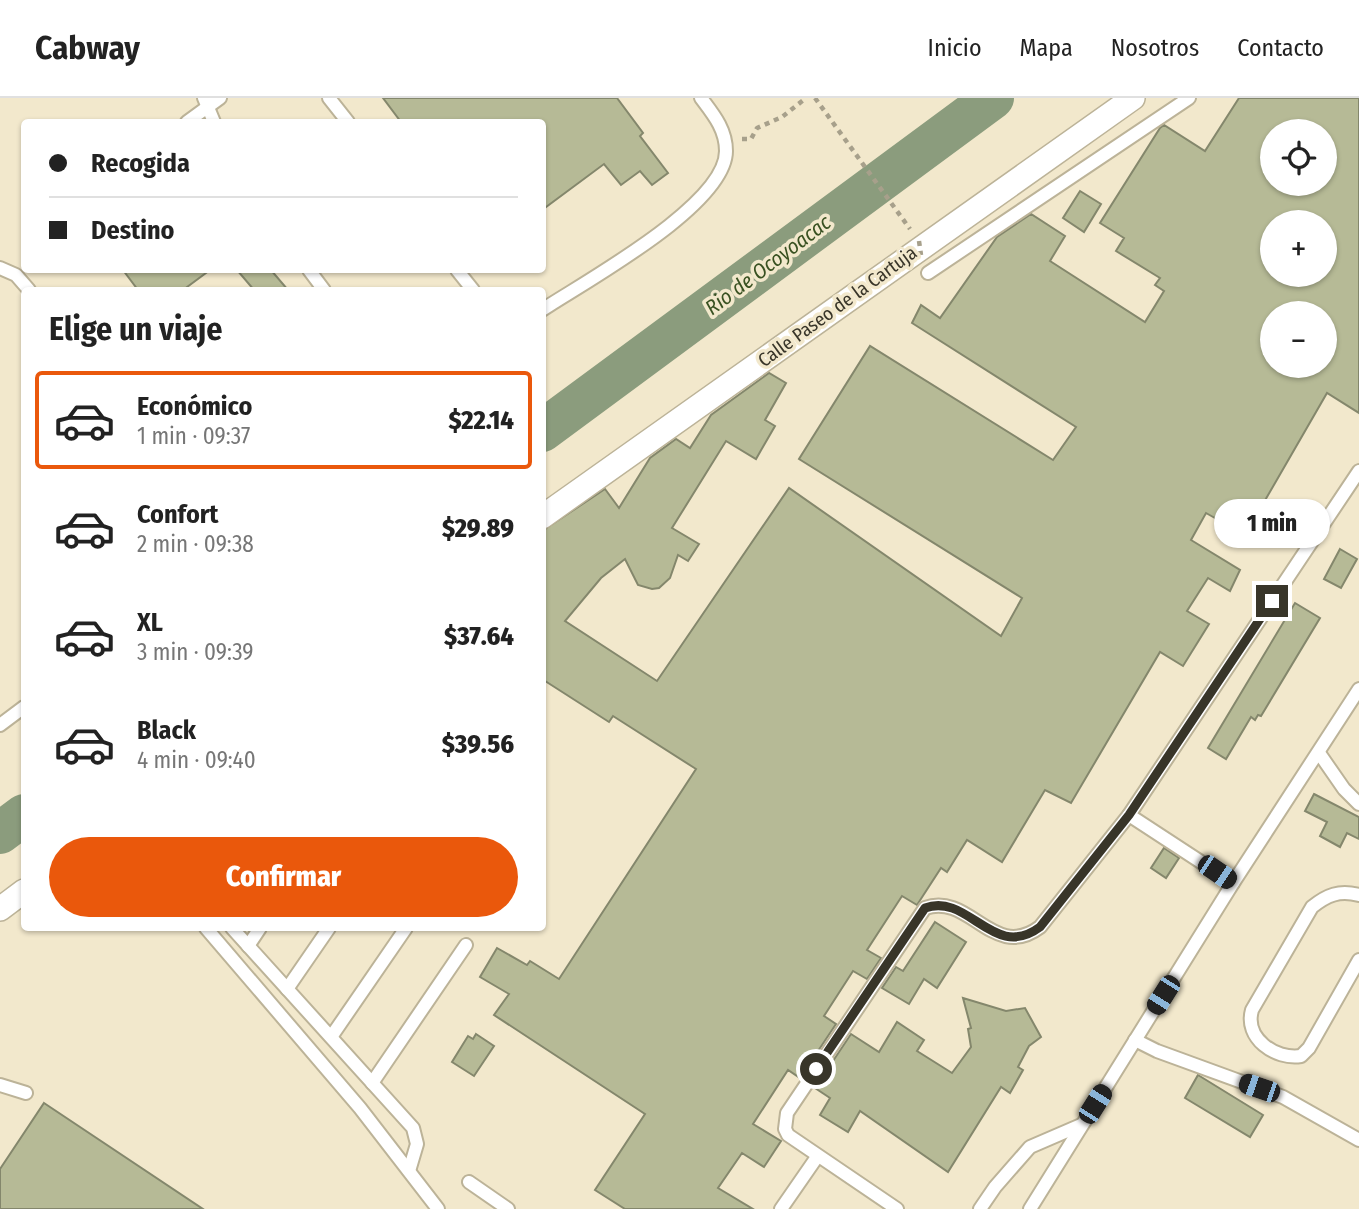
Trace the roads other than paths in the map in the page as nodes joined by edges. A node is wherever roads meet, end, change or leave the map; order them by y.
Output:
1 (220, 98) edge
2 (329, 98) edge
3 (701, 98) edge
4 (1133, 98) edge
5 (1189, 98) edge
6 (206, 103) edge
7 (190, 119) edge
8 (346, 119) edge
9 (0, 268) edge
10 (459, 273) edge
11 (928, 273) dead end
12 (26, 287) edge
13 (471, 287) edge
14 (546, 307) edge
15 (1359, 471) edge
16 (546, 514) edge
17 (1359, 689) edge
18 (21, 709) edge
19 (0, 725) edge
20 (1319, 752) junction
21 (1359, 804) edge
22 (1129, 815) junction
23 (1233, 883) junction
24 (21, 893) edge
25 (1359, 895) edge
26 (0, 909) edge
27 (209, 931) edge
28 (235, 931) edge
29 (258, 931) edge
30 (327, 931) edge
31 (404, 931) edge
32 (466, 945) dead end
33 (248, 946) junction
34 (1359, 960) edge
35 (287, 989) junction
36 (331, 1037) junction
37 (1135, 1040) junction
38 (372, 1083) junction
39 (0, 1085) edge
40 (26, 1093) dead end
41 (1082, 1125) junction
42 (1359, 1140) edge
43 (817, 1157) junction
44 (409, 1171) junction
45 (469, 1182) dead end
46 (438, 1209) edge
47 (508, 1209) edge
48 (781, 1209) edge
49 (897, 1209) edge
50 (980, 1209) edge
51 (1030, 1209) edge

1 - 6 lane
2 - 8 lane
3 - 14 lane
4 - 16 street, Calle Paseo de la Cartuja
5 - 11 lane
6 - 7 lane
9 - 12 lane
10 - 13 lane
15 - 22 lane
17 - 20 lane
18 - 19 lane
20 - 21 lane
20 - 23 lane
22 - 23 lane
22 - 43 lane
23 - 37 lane
24 - 26 street
25 - 34 lane
27 - 44 lane
28 - 33 lane
29 - 33 lane
30 - 35 lane
31 - 36 lane
32 - 38 lane
33 - 35 lane
35 - 36 lane
36 - 38 lane
37 - 41 lane
37 - 42 lane
38 - 44 lane
39 - 40 lane
41 - 50 lane
41 - 51 lane
43 - 48 lane
43 - 49 lane
44 - 46 lane
45 - 47 lane

